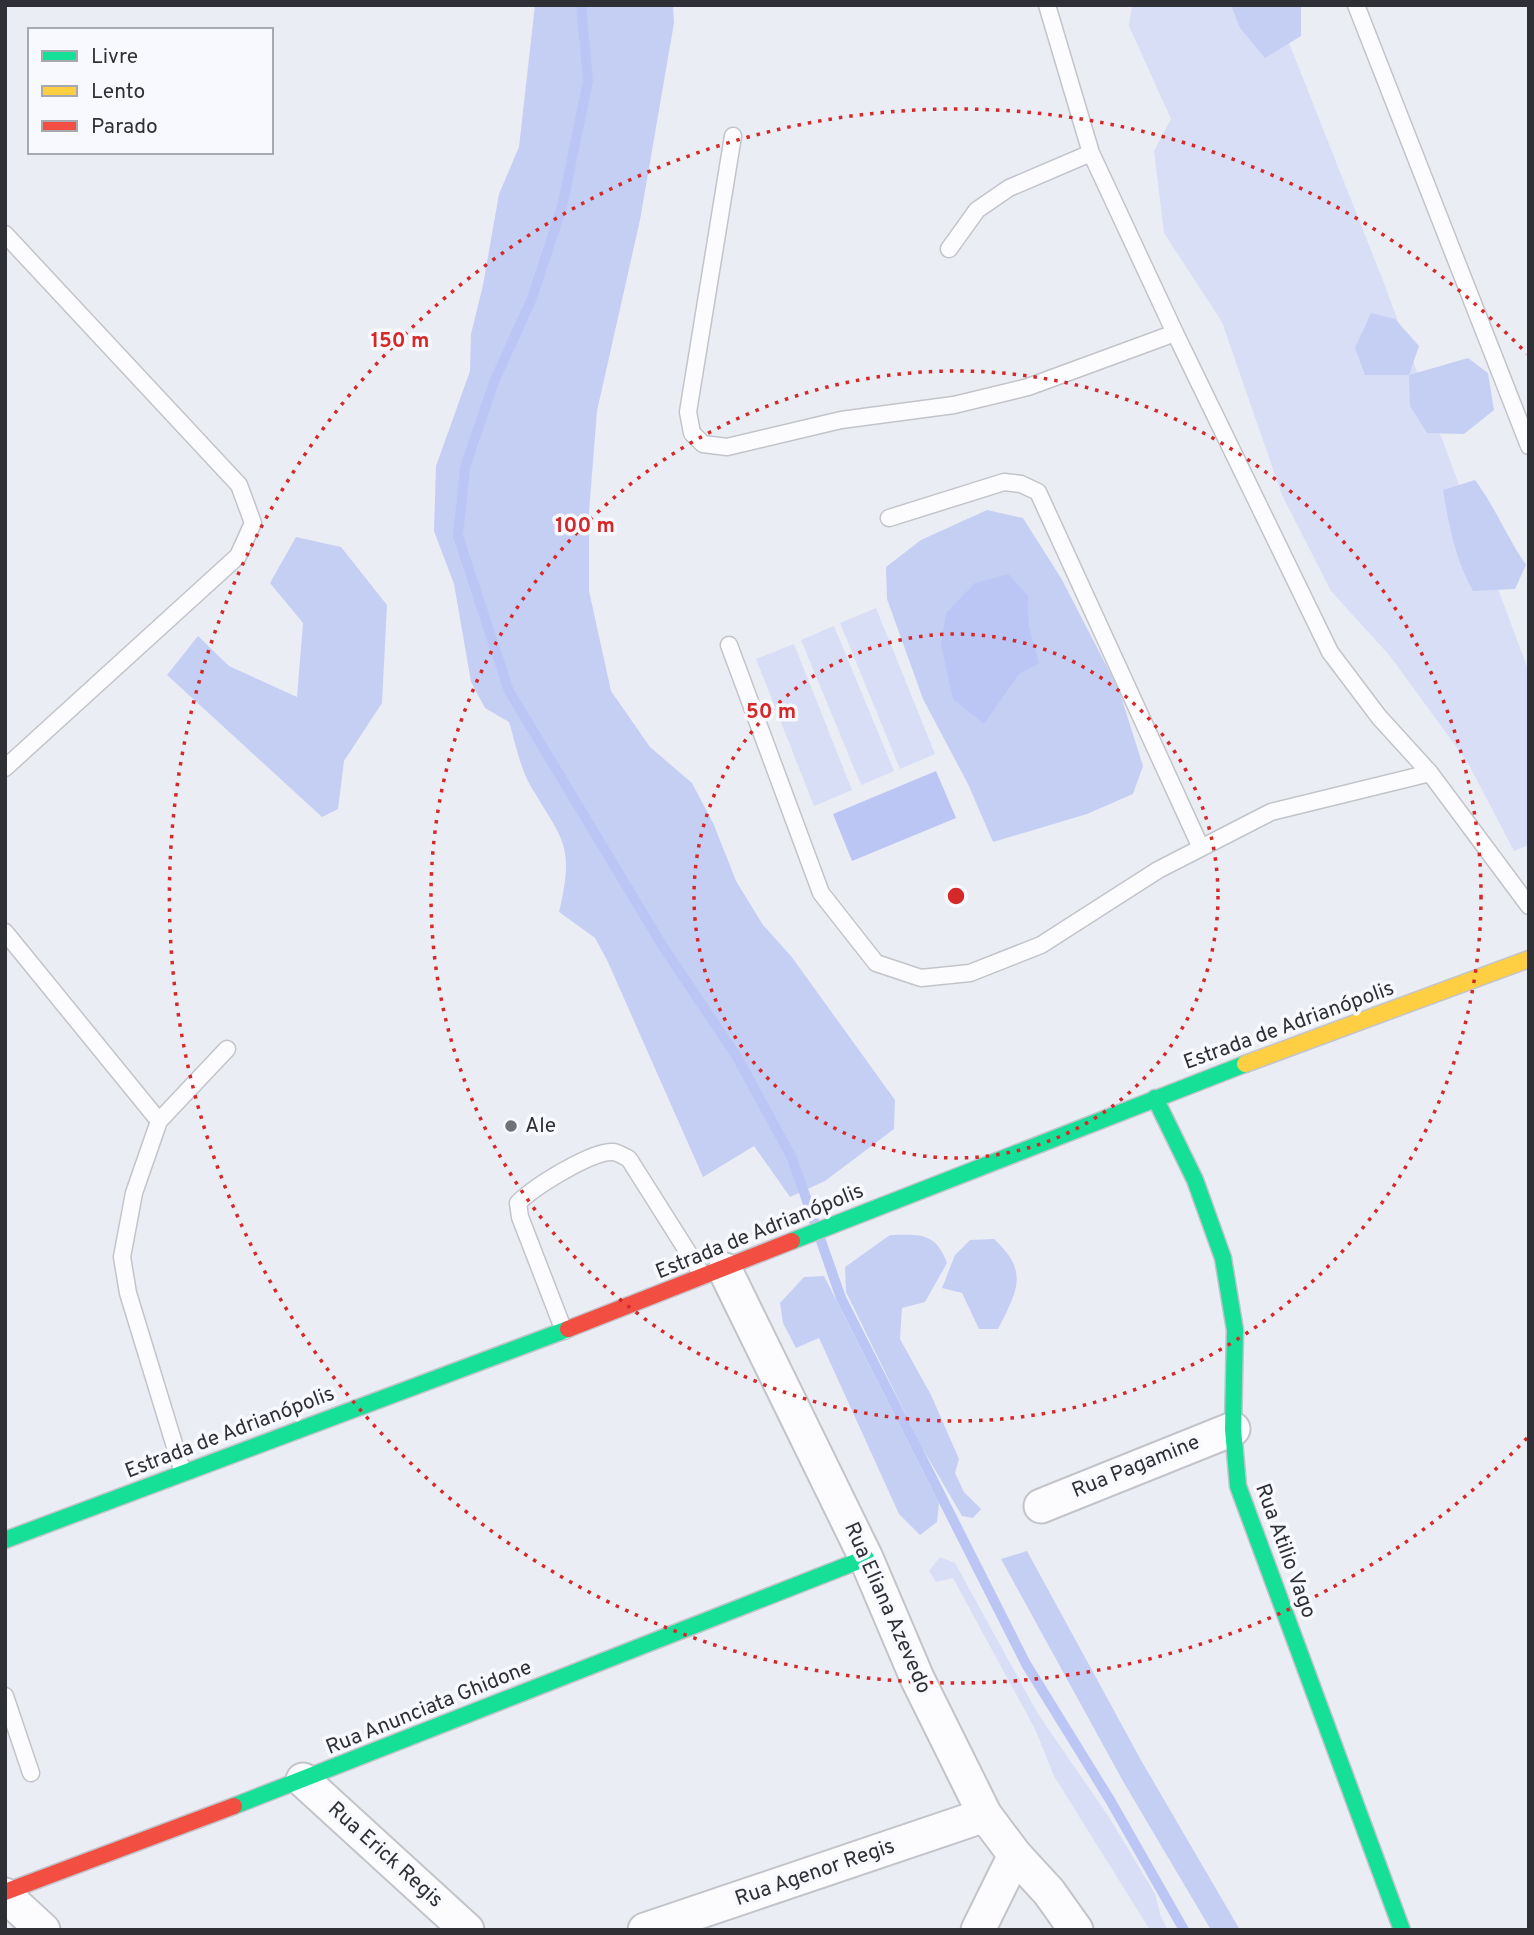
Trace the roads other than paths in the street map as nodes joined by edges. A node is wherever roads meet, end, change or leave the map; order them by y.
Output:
1 (1047, 5) edge
2 (1356, 5) edge
3 (733, 136) dead end
4 (1091, 153) junction
5 (5, 234) edge
6 (949, 248) dead end
7 (1175, 333) junction
8 (1529, 446) edge
9 (890, 518) dead end
10 (729, 645) dead end
11 (5, 768) edge
12 (1430, 774) junction
13 (1201, 848) junction
14 (1529, 906) edge
15 (5, 932) edge
16 (1529, 959) edge
17 (227, 1049) dead end
18 (1155, 1098) junction
19 (159, 1121) junction
20 (715, 1274) junction
21 (564, 1332) junction
22 (1233, 1429) junction
23 (183, 1473) junction
24 (1041, 1506) dead end
25 (5, 1540) edge
26 (866, 1558) junction
27 (5, 1696) edge
28 (31, 1773) dead end
29 (303, 1780) junction
30 (985, 1815) junction
31 (1015, 1855) junction
32 (5, 1894) edge
33 (43, 1930) edge
34 (467, 1930) edge
35 (645, 1930) edge
36 (978, 1930) edge
37 (1076, 1930) edge
38 (1402, 1930) edge

1 - 4 lane
2 - 8 lane
3 - 7 lane
4 - 6 lane
4 - 7 lane
5 - 11 lane
7 - 12 lane
9 - 13 lane
10 - 13 lane
12 - 13 lane
12 - 14 lane
15 - 19 lane
16 - 18 street, Estrada de Adrianópolis
17 - 19 lane
18 - 20 street, Estrada de Adrianópolis
18 - 22 street, Rua Atilio Vago
19 - 23 lane
20 - 21 street, Estrada de Adrianópolis
20 - 21 lane
20 - 26 street, Rua Eliana Azevedo
21 - 23 street, Estrada de Adrianópolis
22 - 24 street, Rua Pagamine
22 - 38 street, Rua Atilio Vago
23 - 25 street, Estrada de Adrianópolis
26 - 29 street, Rua Anunciata Ghidone
26 - 30 street, Rua Eliana Azevedo
27 - 28 lane
29 - 32 street, Rua Anunciata Ghidone
29 - 34 street, Rua Erick Regis
30 - 31 street, Rua Eliana Azevedo
30 - 35 street, Rua Agenor Regis
31 - 36 street
31 - 37 street, Rua Eliana Azevedo
32 - 33 street

